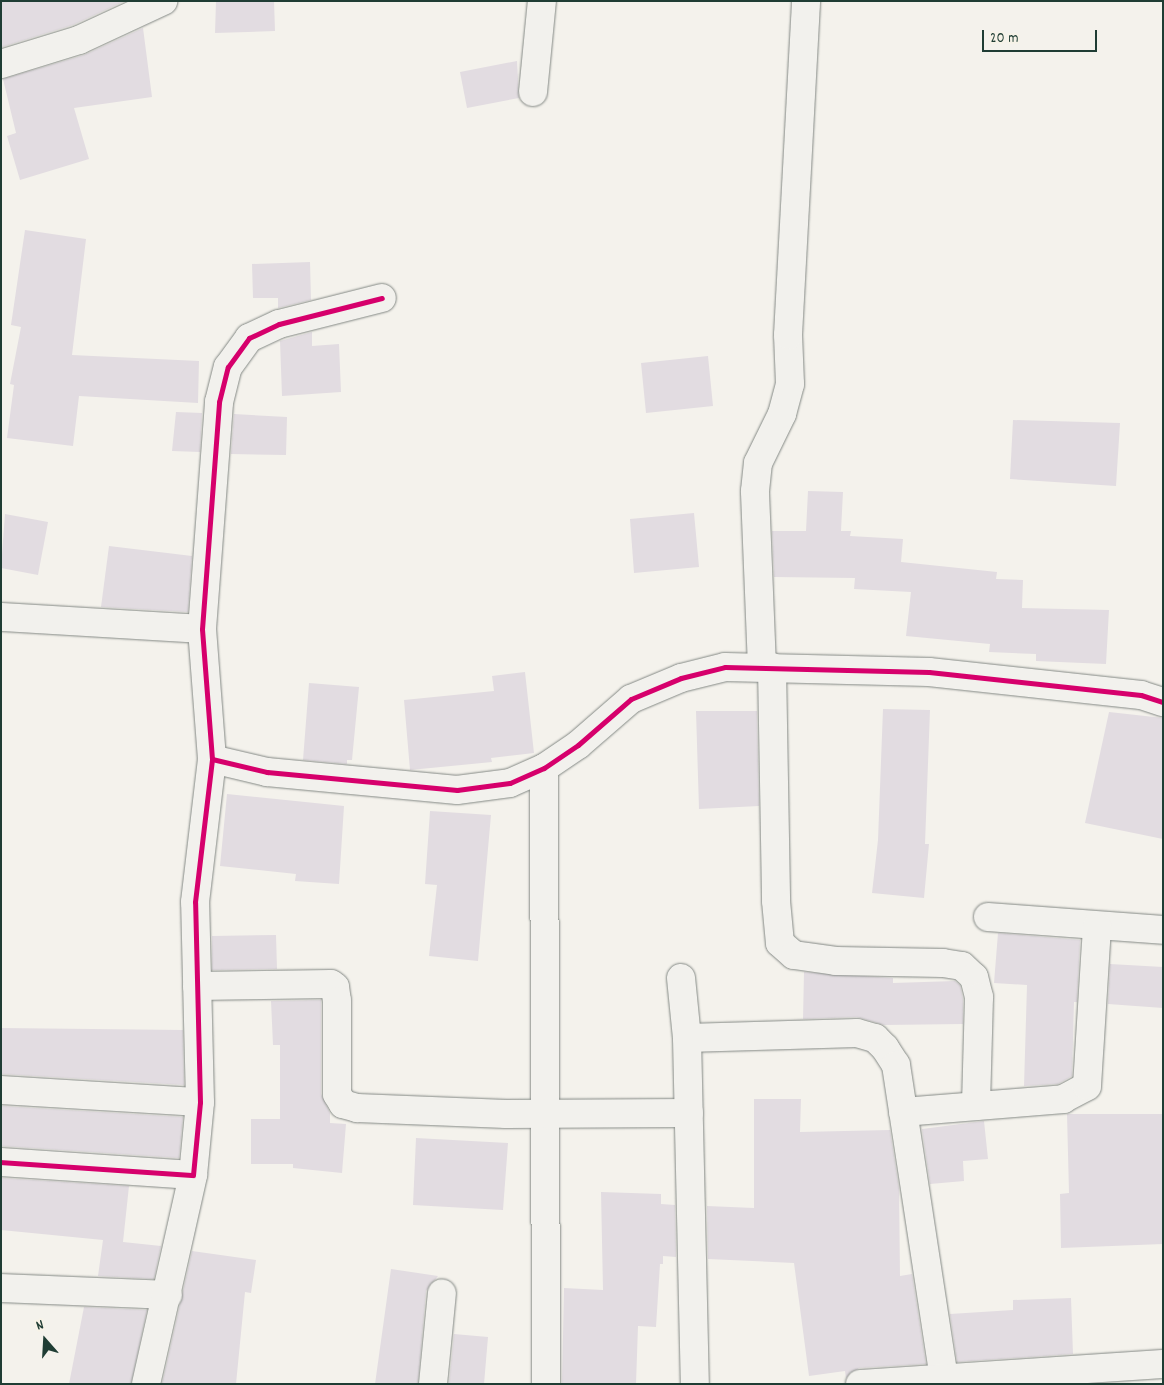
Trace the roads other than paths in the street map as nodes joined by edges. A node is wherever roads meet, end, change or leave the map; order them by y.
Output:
1 (163, 1) edge
2 (542, 1) edge
3 (806, 1) edge
4 (1, 64) edge
5 (533, 92) dead end
6 (382, 298) dead end
7 (1, 617) edge
8 (202, 629) junction
9 (767, 667) junction
10 (1163, 702) edge
11 (212, 759) junction
12 (544, 768) junction
13 (988, 918) dead end
14 (1097, 926) junction
15 (1163, 930) edge
16 (681, 978) dead end
17 (197, 986) junction
18 (687, 1038) junction
19 (1, 1090) edge
20 (200, 1102) junction
21 (976, 1106) junction
22 (689, 1112) junction
23 (903, 1112) junction
24 (547, 1114) junction
25 (1, 1162) edge
26 (193, 1175) junction
27 (1, 1288) edge
28 (442, 1293) dead end
29 (168, 1295) junction
30 (1163, 1364) edge
31 (944, 1380) junction
32 (146, 1384) edge
33 (433, 1384) edge
34 (546, 1384) edge
35 (695, 1384) edge
36 (860, 1384) edge

1 - 4 street
2 - 5 street
3 - 9 street
6 - 8 street
7 - 8 street
8 - 11 street
9 - 10 street
9 - 12 street
9 - 21 street
11 - 12 street
11 - 17 street
12 - 24 street
13 - 14 street
14 - 15 street
14 - 21 street
16 - 18 street
17 - 20 street
17 - 24 street
18 - 22 street
18 - 23 street
19 - 20 street
20 - 26 street
21 - 23 street
22 - 24 street
22 - 35 street
23 - 31 street
24 - 34 street
25 - 26 street
26 - 29 street
27 - 29 street
28 - 33 street
29 - 32 street
30 - 31 street
31 - 36 street

